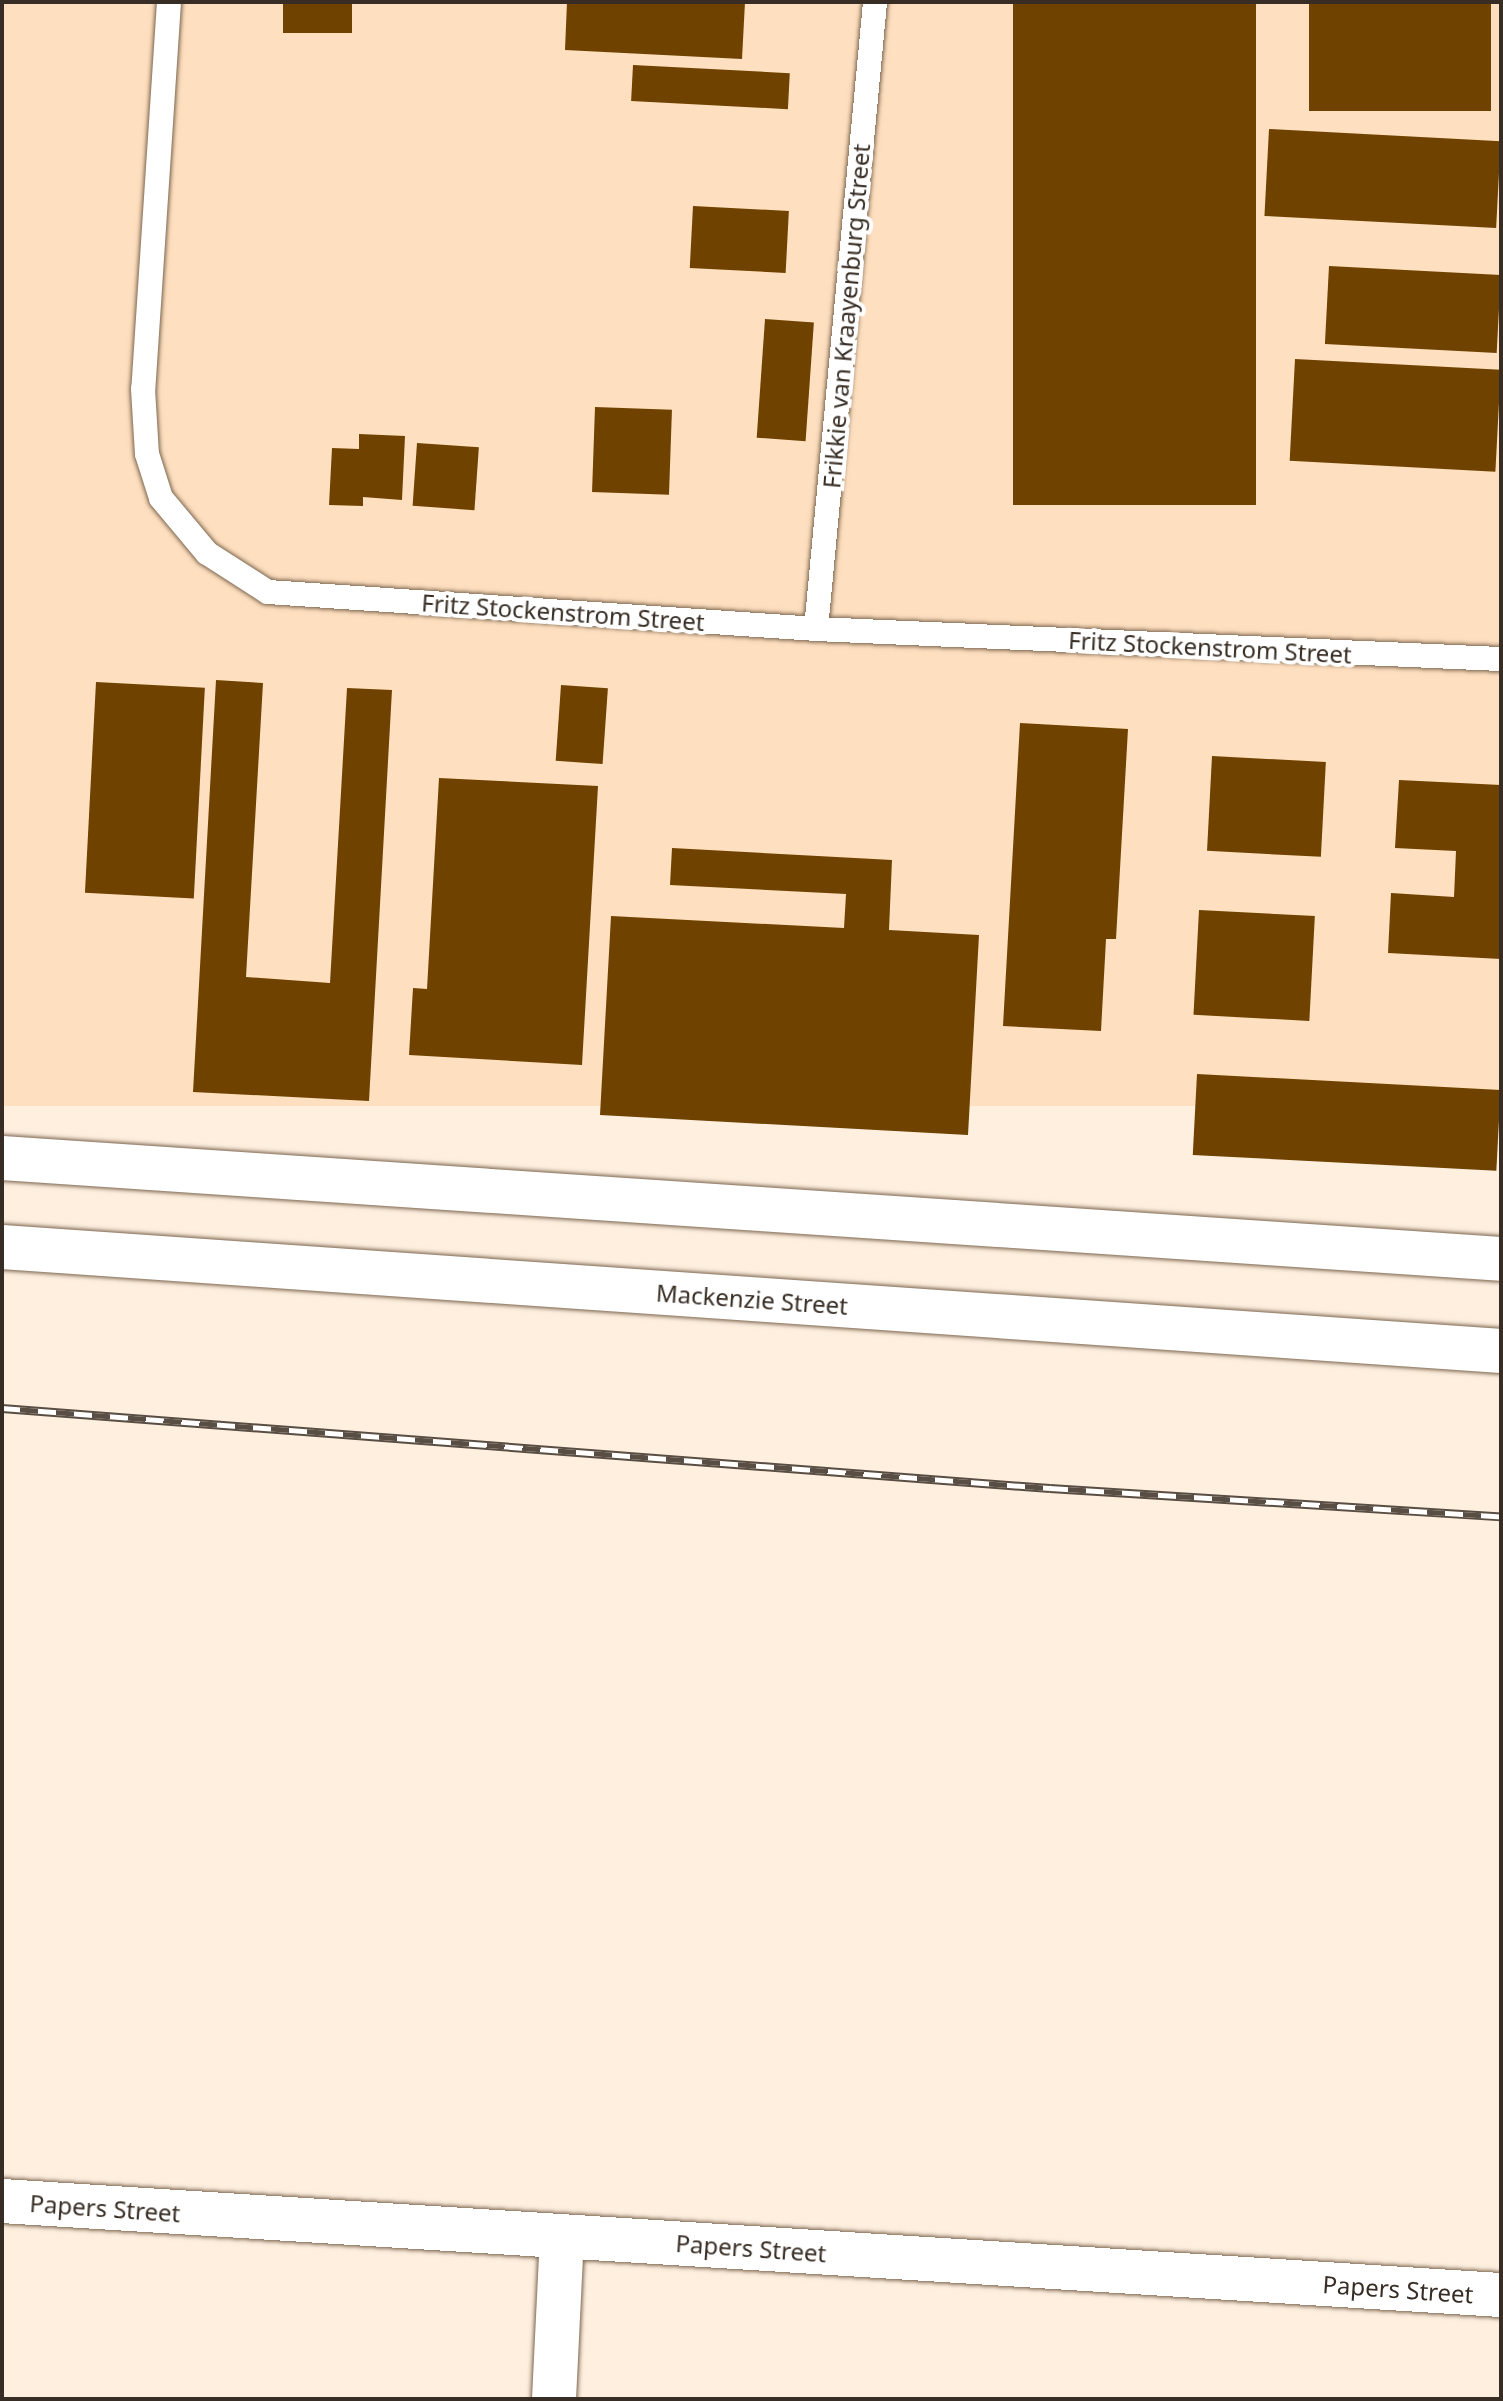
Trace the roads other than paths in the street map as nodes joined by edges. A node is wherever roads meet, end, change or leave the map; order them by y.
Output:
1 (169, 2) edge
2 (875, 2) edge
3 (816, 629) junction
4 (1501, 659) edge
5 (2, 1158) edge
6 (2, 1247) edge
7 (1501, 1259) edge
8 (1501, 1351) edge
9 (2, 2201) edge
10 (562, 2237) junction
11 (1501, 2295) edge
12 (554, 2399) edge

1 - 3 lane, Fritz Stockenstrom Street
2 - 3 lane, Frikkie van Kraayenburg Street
3 - 4 lane, Fritz Stockenstrom Street
5 - 7 street
6 - 8 street, Mackenzie Street
9 - 10 street, Papers Street
10 - 11 street, Papers Street
10 - 12 street

